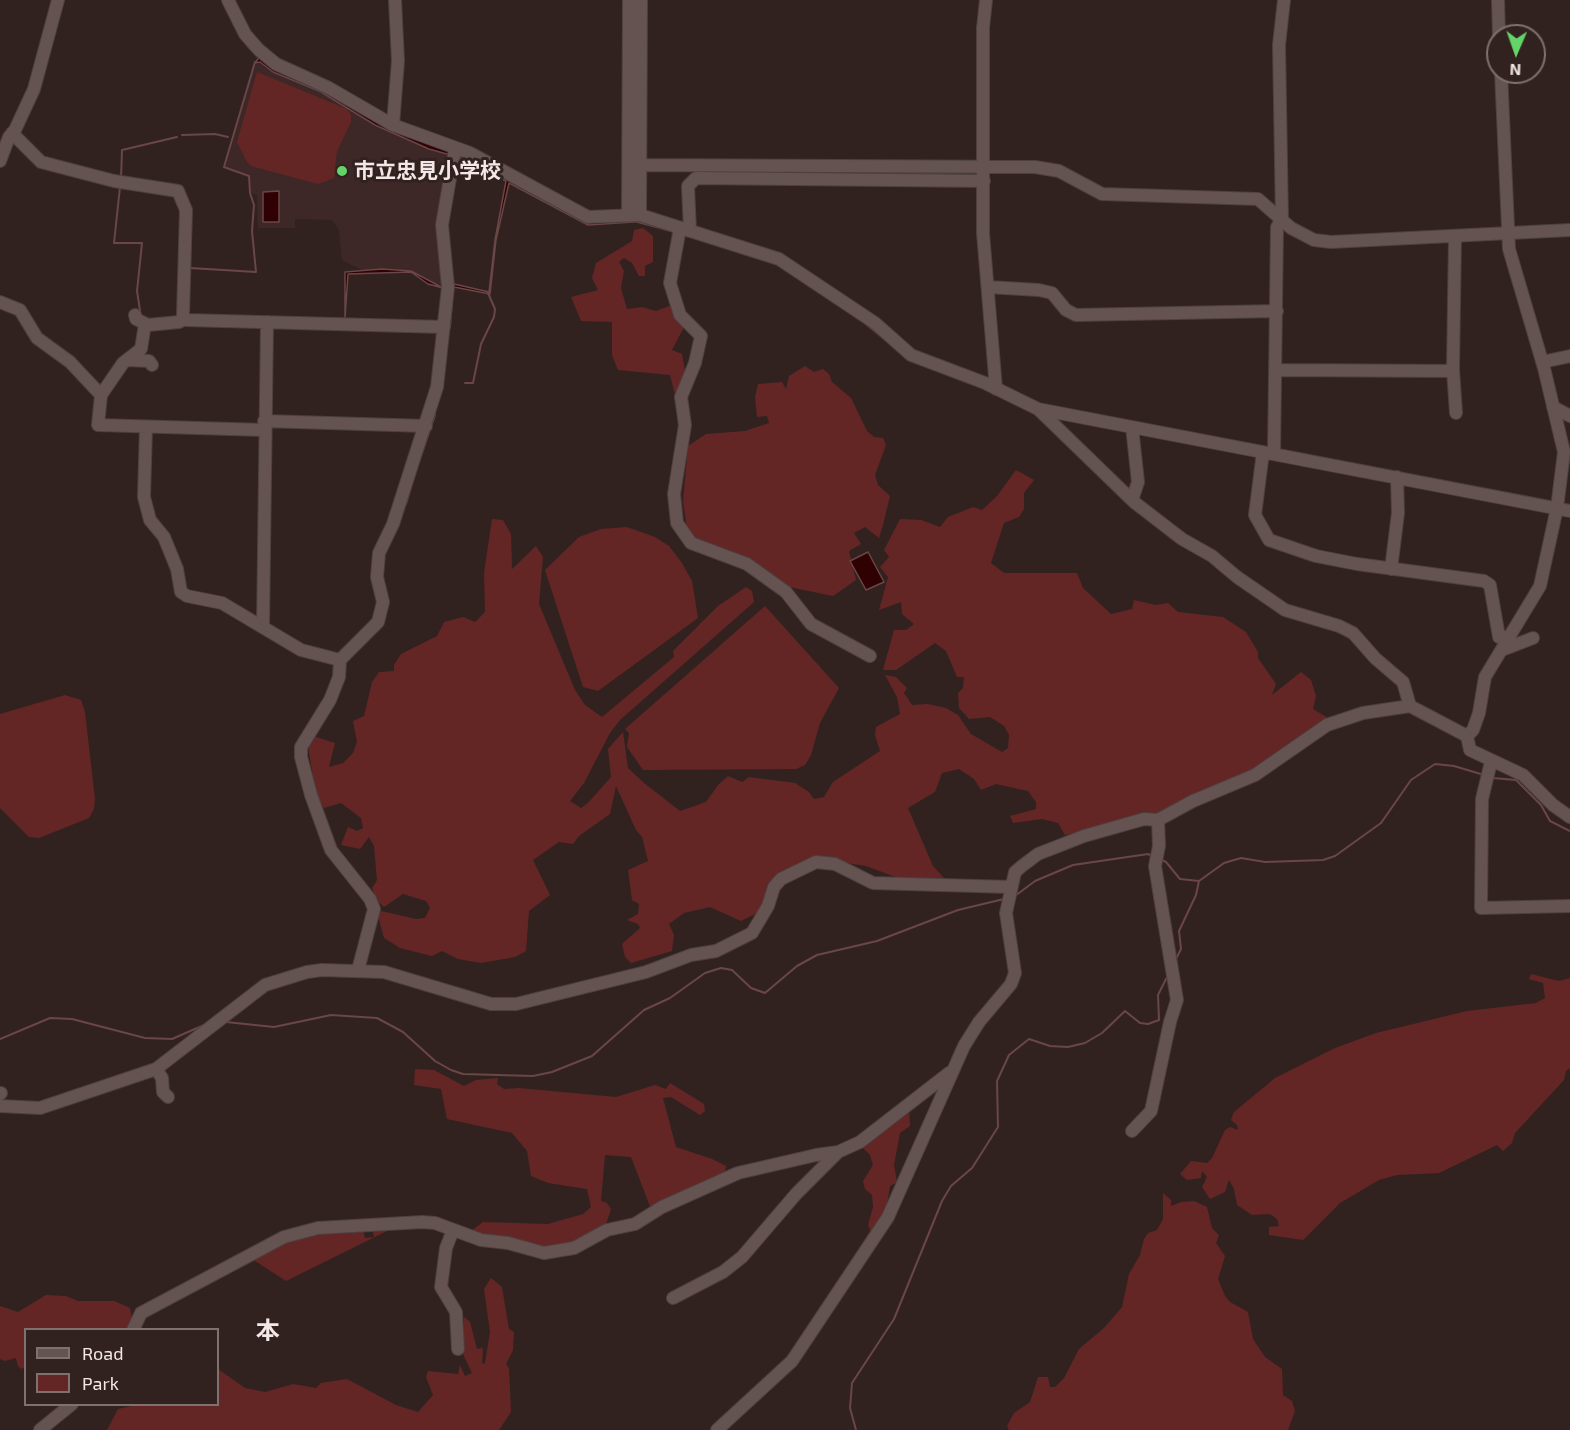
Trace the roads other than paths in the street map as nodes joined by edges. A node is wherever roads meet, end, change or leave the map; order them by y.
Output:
1 (58, 0) edge
2 (228, 0) edge
3 (395, 0) edge
4 (629, 0) edge
5 (640, 0) edge
6 (986, 0) edge
7 (1284, 0) edge
8 (1498, 0) edge
9 (1499, 24) edge
10 (1502, 84) edge
11 (393, 125) junction
12 (12, 134) junction
13 (454, 149) junction
14 (0, 160) edge
15 (640, 165) junction
16 (984, 167) junction
17 (984, 181) junction
18 (634, 214) junction
19 (1282, 220) junction
20 (685, 230) junction
21 (1570, 230) edge
22 (1508, 235) junction
23 (1455, 237) junction
24 (988, 287) junction
25 (0, 302) edge
26 (1277, 311) junction
27 (135, 315) dead end
28 (185, 319) junction
29 (267, 322) junction
30 (145, 324) junction
31 (444, 327) junction
32 (1570, 357) edge
33 (129, 360) junction
34 (1542, 362) junction
35 (152, 365) dead end
36 (1276, 370) junction
37 (1454, 372) junction
38 (996, 388) junction
39 (100, 395) junction
40 (1553, 407) junction
41 (1038, 409) junction
42 (1456, 413) dead end
43 (1570, 416) edge
44 (264, 425) junction
45 (426, 426) junction
46 (146, 427) junction
47 (1132, 427) junction
48 (1269, 453) junction
49 (1397, 477) junction
50 (1132, 500) junction
51 (1557, 508) junction
52 (1570, 511) edge
53 (1391, 569) junction
54 (262, 627) junction
55 (1510, 637) junction
56 (1533, 638) dead end
57 (1502, 650) junction
58 (870, 657) dead end
59 (340, 660) junction
60 (1410, 706) junction
61 (1467, 736) junction
62 (1491, 762) junction
63 (1570, 817) edge
64 (1158, 820) junction
65 (1010, 887) junction
66 (1570, 906) edge
67 (358, 970) junction
68 (156, 1069) junction
69 (950, 1072) junction
70 (162, 1091) dead end
71 (0, 1098) edge
72 (1132, 1131) dead end
73 (838, 1152) junction
74 (453, 1230) junction
75 (673, 1298) dead end
76 (134, 1328) edge
77 (458, 1350) dead end
78 (70, 1406) edge
79 (40, 1430) edge
80 (717, 1430) edge

1 - 12 street
2 - 11 street
3 - 11 street
4 - 18 street
5 - 15 street
6 - 16 street
7 - 19 street
8 - 9 street
10 - 22 street
11 - 13 street
12 - 14 street
12 - 28 street
13 - 18 street
13 - 31 street
15 - 16 street
15 - 18 street
16 - 17 street
16 - 19 street
17 - 20 street
17 - 24 street
18 - 20 street
19 - 23 street
19 - 26 street
20 - 38 street
20 - 58 street
21 - 22 street
22 - 23 street
22 - 34 street
23 - 37 street
24 - 26 street
24 - 38 street
25 - 39 street
26 - 36 street
27 - 30 street
28 - 29 street
28 - 30 street
29 - 31 street
29 - 44 street
30 - 33 street
31 - 45 street
32 - 34 street
33 - 35 street
33 - 39 street
34 - 40 street
36 - 37 street
36 - 48 street
37 - 42 street
38 - 41 street
39 - 46 street
40 - 43 street
40 - 51 street
41 - 47 street
41 - 50 street
44 - 45 street
44 - 46 street
44 - 54 street
45 - 59 street
46 - 54 street
47 - 48 street
47 - 50 street
48 - 49 street
48 - 53 street
49 - 51 street
49 - 53 street
50 - 60 street
51 - 52 street
51 - 55 street
53 - 55 street
54 - 59 street
55 - 57 street
56 - 57 street
57 - 61 street
59 - 67 street
60 - 61 street
60 - 64 street
61 - 62 street
62 - 63 street
62 - 66 street
64 - 65 street
64 - 72 street
65 - 67 street
65 - 69 street
67 - 68 street
68 - 70 street
68 - 71 street
69 - 73 street
69 - 80 street
73 - 74 street
73 - 75 street
74 - 76 street
74 - 77 street
78 - 79 street

